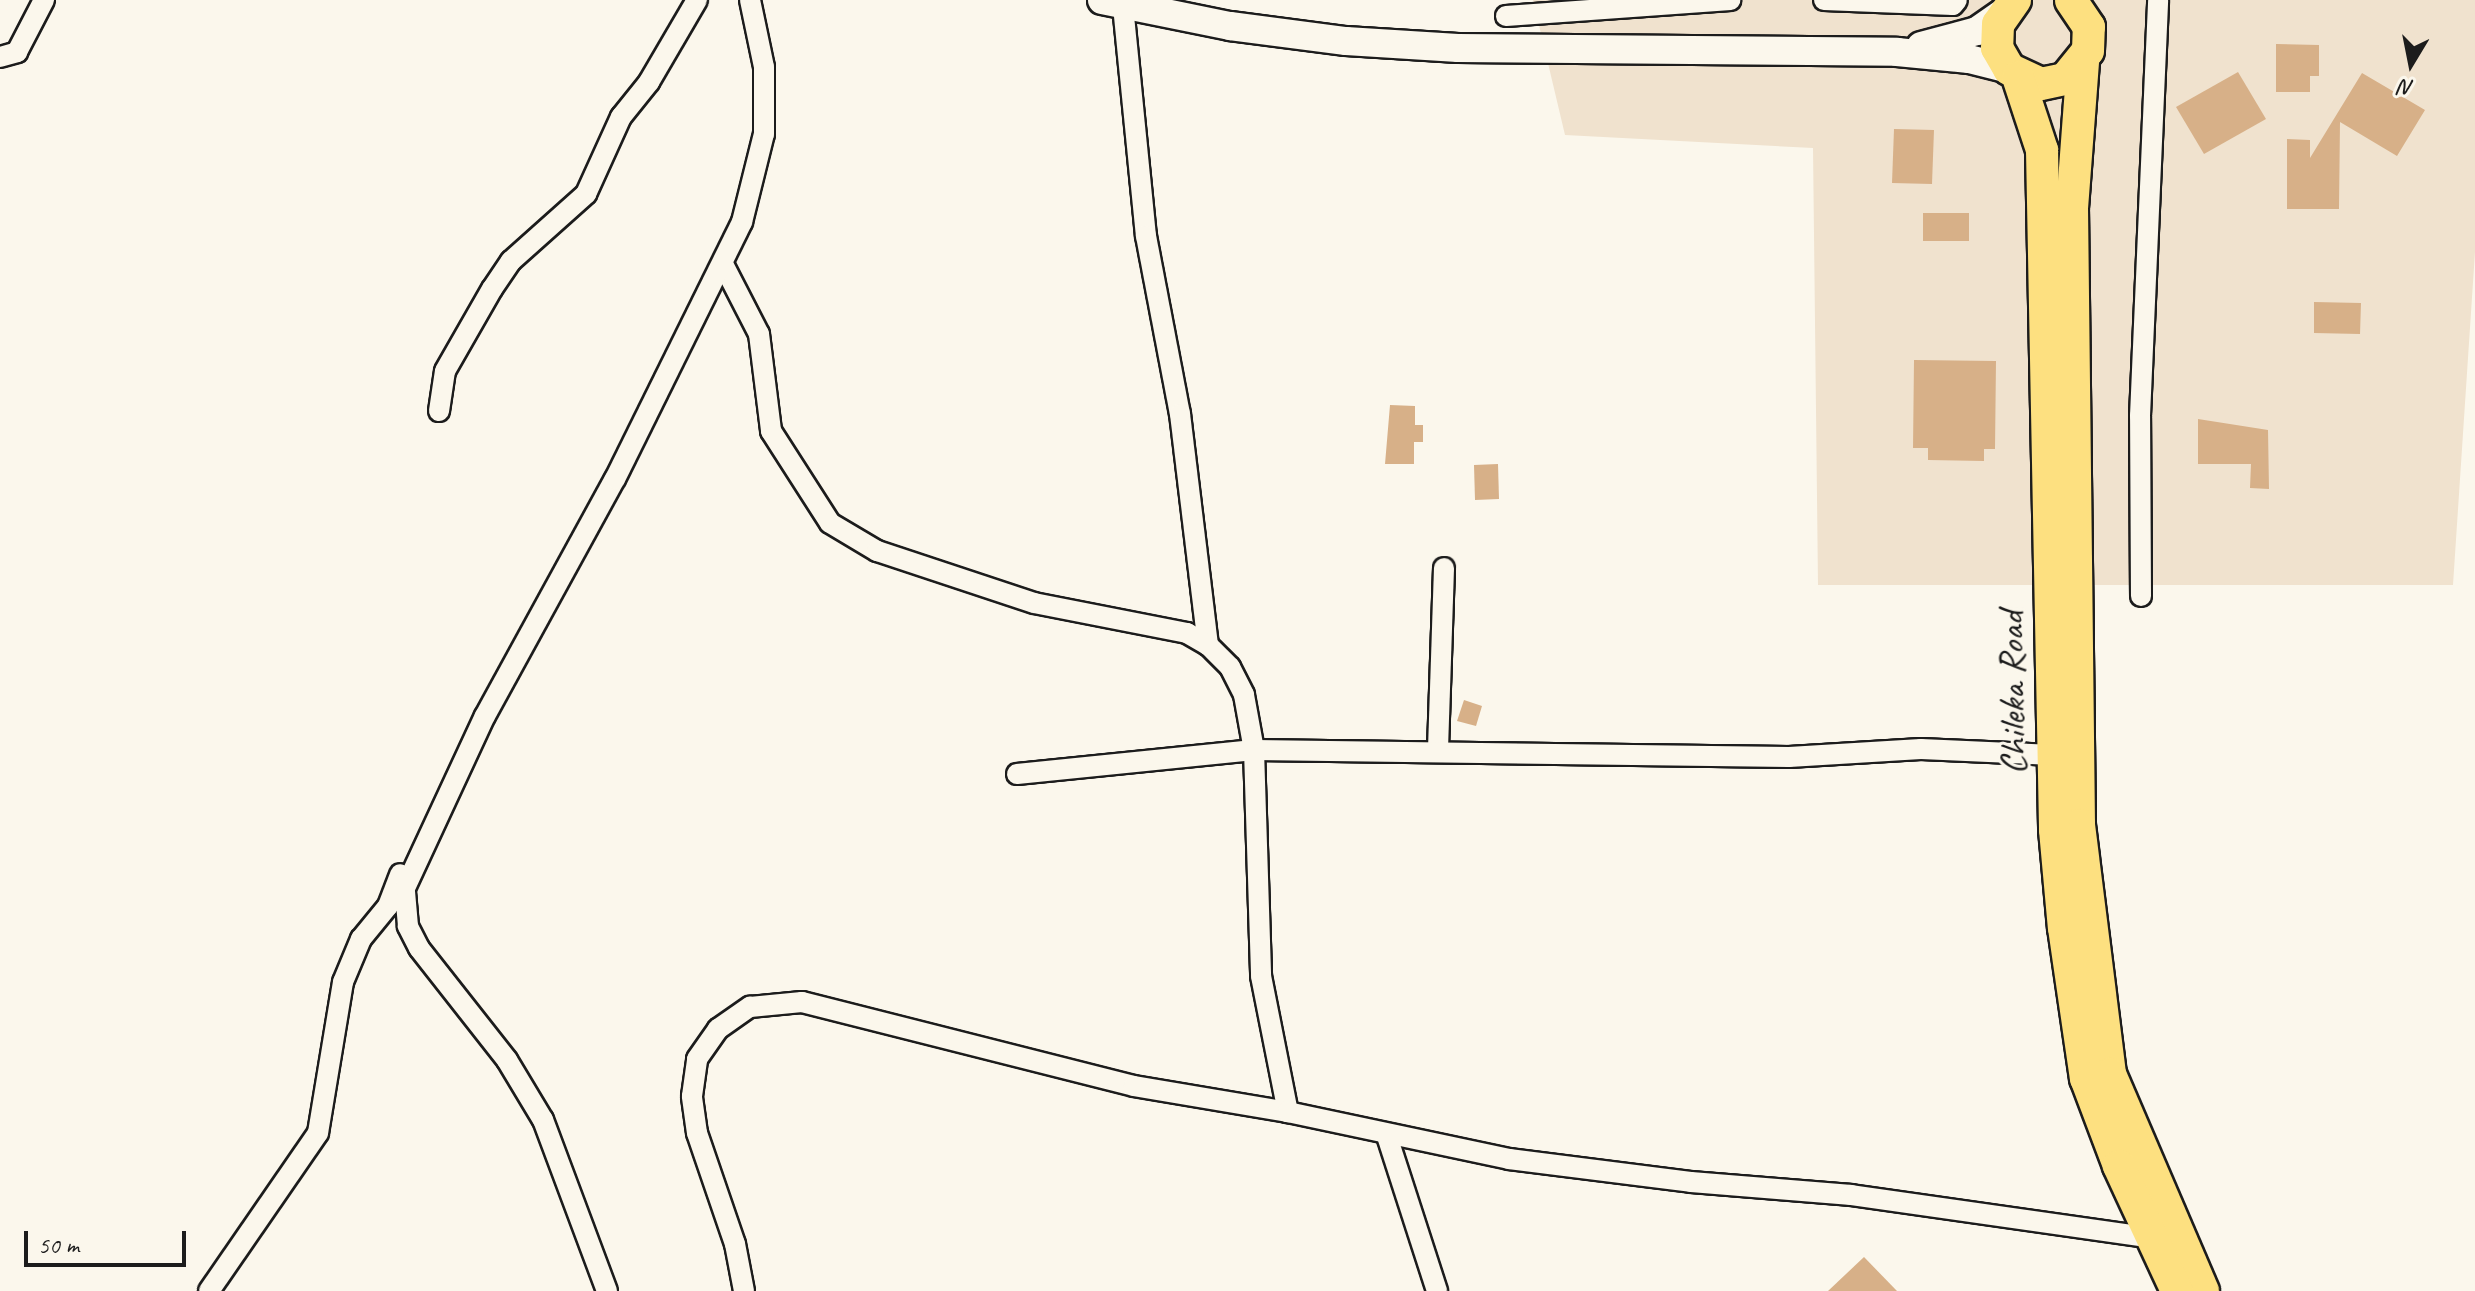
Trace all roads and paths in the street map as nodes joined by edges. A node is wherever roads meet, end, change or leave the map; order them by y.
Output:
1 (44, 0) edge
2 (697, 0) edge
3 (750, 0) edge
4 (1730, 0) edge
5 (1824, 0) edge
6 (1957, 0) edge
7 (2158, 0) edge
8 (1112, 3) edge
9 (2010, 4) edge
10 (2079, 5) edge
11 (1506, 16) dead end
12 (1897, 52) junction
13 (0, 57) edge
14 (2083, 62) junction
15 (2013, 73) junction
16 (723, 264) junction
17 (439, 411) dead end
18 (1444, 568) dead end
19 (2141, 596) dead end
20 (1208, 645) junction
21 (1438, 749) junction
22 (1254, 750) junction
23 (2067, 756) junction
24 (1017, 774) dead end
25 (414, 860) junction
26 (1288, 1112) junction
27 (1387, 1136) junction
28 (2153, 1238) junction
29 (209, 1291) edge
30 (607, 1291) edge
31 (744, 1291) edge
32 (1437, 1291) edge
33 (2177, 1291) edge
34 (2203, 1291) edge

1 - 13 street
2 - 17 street
3 - 16 street
4 - 11 street
5 - 6 street
7 - 19 street
8 - 12 main road
8 - 20 street
9 - 12 main road
9 - 15 highway, Chileka Road
10 - 14 highway, Chileka Road
12 - 15 main road
14 - 15 highway
14 - 23 highway, Chileka Road
15 - 23 highway, Chileka Road
16 - 20 street
16 - 25 street
18 - 21 street
20 - 22 street
21 - 22 street
21 - 23 street
22 - 24 street
22 - 26 street
23 - 28 highway, Chileka Road
23 - 34 highway
25 - 29 street
25 - 30 street
26 - 27 street
26 - 31 street
27 - 28 street
27 - 32 street
28 - 33 highway, Chileka Road

